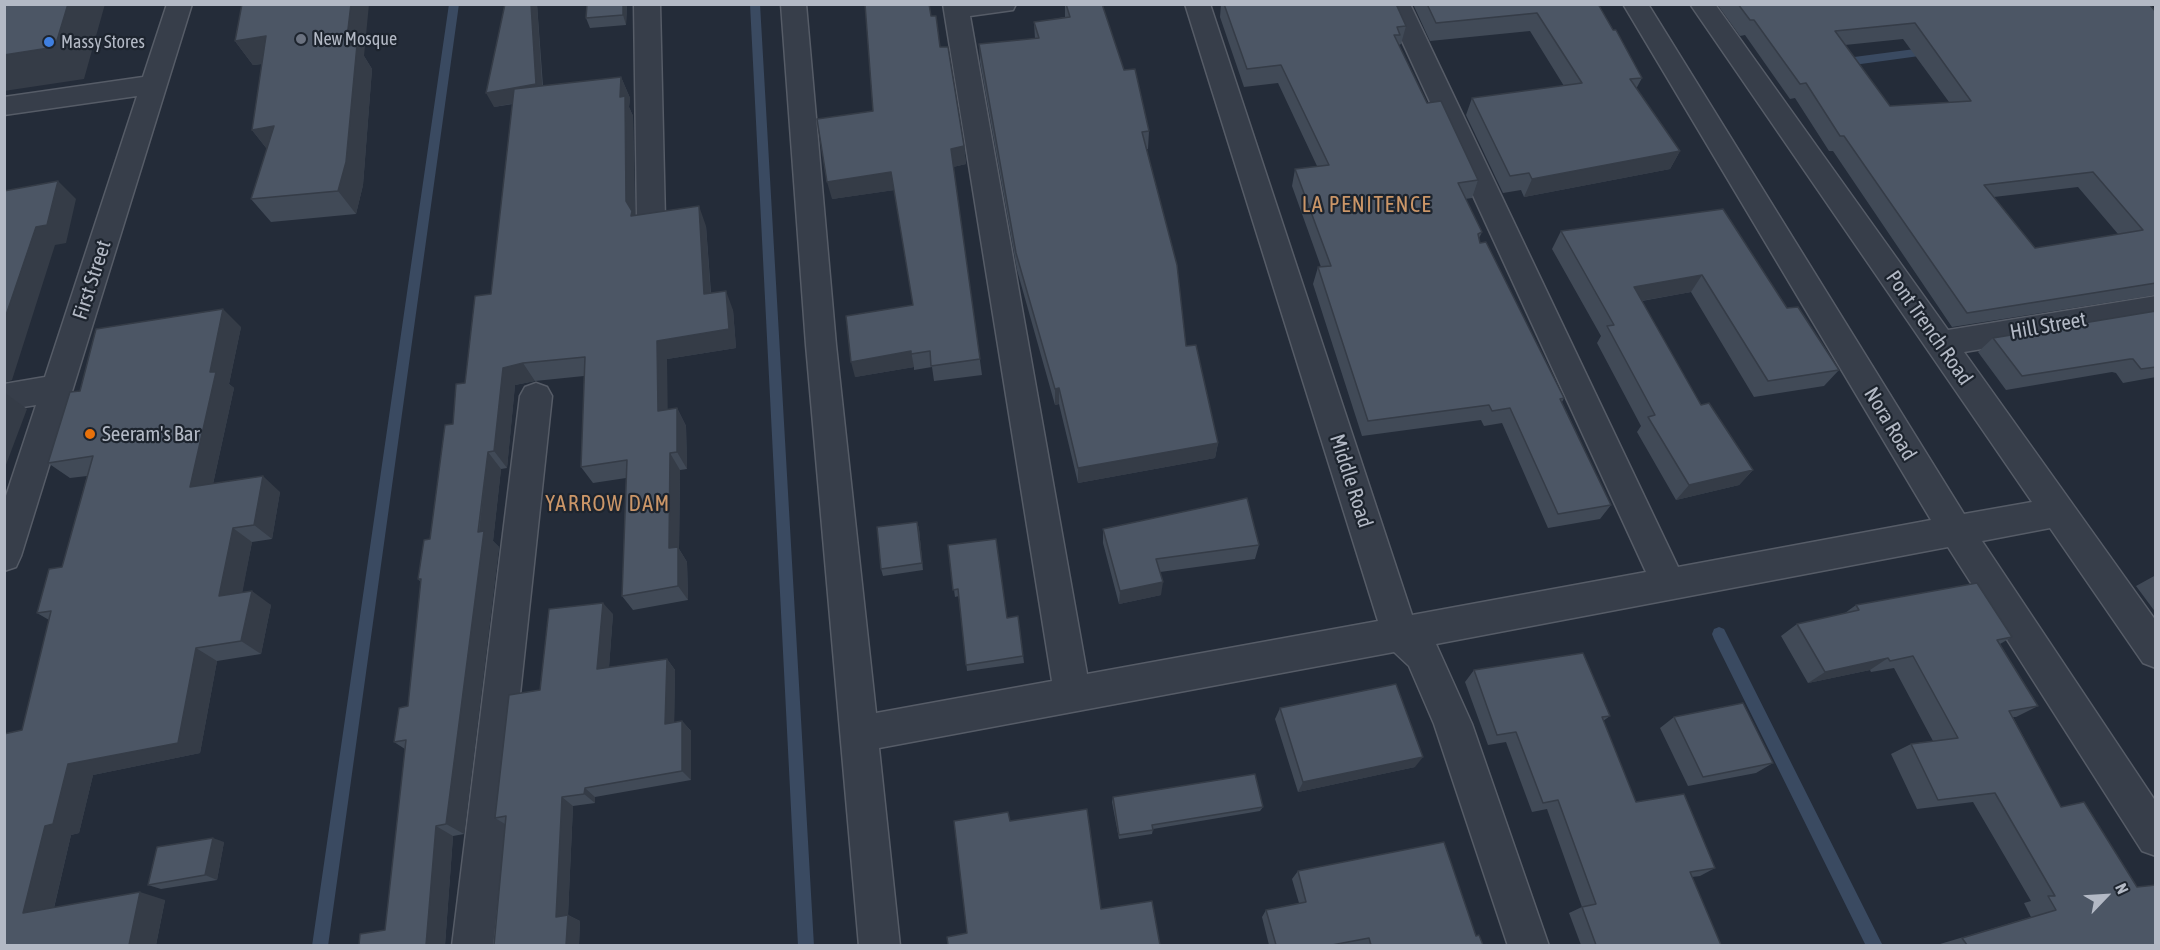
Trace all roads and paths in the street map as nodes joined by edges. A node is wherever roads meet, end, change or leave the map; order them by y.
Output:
1 (180, 4) edge
2 (647, 4) edge
3 (793, 4) edge
4 (1004, 4) edge
5 (1197, 4) edge
6 (1396, 4) edge
7 (1635, 4) edge
8 (1702, 4) edge
9 (956, 7) edge
10 (154, 85) junction
11 (4, 106) edge
12 (651, 220) edge
13 (2156, 308) edge
14 (1941, 344) junction
15 (58, 388) junction
16 (536, 396) dead end
17 (4, 397) edge
18 (2058, 512) junction
19 (1956, 531) junction
20 (4, 556) edge
21 (1669, 584) junction
22 (1400, 634) junction
23 (2156, 651) edge
24 (1072, 694) junction
25 (859, 734) junction
26 (2156, 837) edge
27 (472, 945) edge
28 (880, 945) edge
29 (1529, 945) edge

1 - 10 street, First Street
2 - 12 street
3 - 25 street
4 - 9 street
5 - 22 street, Middle Road
6 - 21 street
7 - 19 street, Nora Road
8 - 14 street, Pont Trench Road
9 - 24 street
10 - 11 street
10 - 15 street, First Street
13 - 14 street, Hill Street
14 - 18 street, Pont Trench Road
15 - 17 street
15 - 20 street, First Street
16 - 27 street
18 - 19 street
18 - 23 street, Pont Trench Road
19 - 21 street
19 - 26 street, Nora Road
21 - 22 street
22 - 24 street
22 - 29 street, Middle Road
24 - 25 street
25 - 28 street

